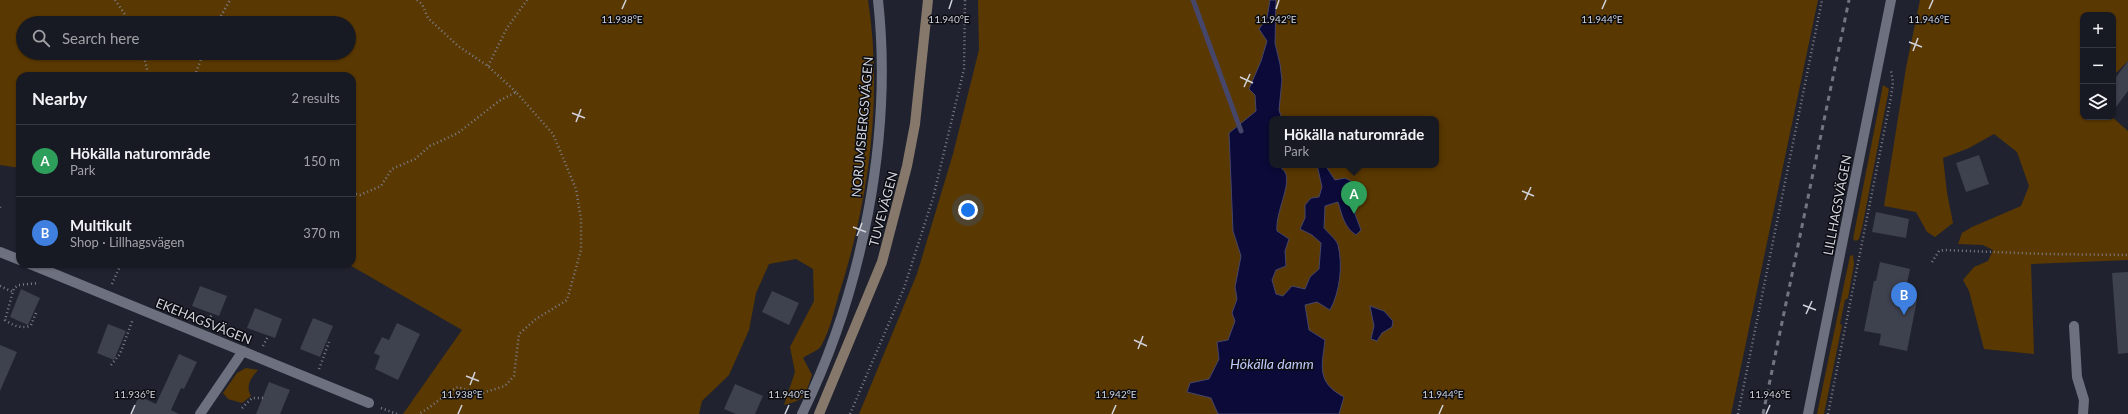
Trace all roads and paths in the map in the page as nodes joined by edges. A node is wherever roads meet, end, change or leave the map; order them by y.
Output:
1 (115, 0) edge
2 (230, 0) edge
3 (417, 0) edge
4 (527, 0) edge
5 (878, 0) edge
6 (928, 0) edge
7 (965, 0) edge
8 (1822, 0) edge
9 (1891, 0) edge
10 (126, 16) edge
11 (221, 16) edge
12 (145, 60) edge
13 (201, 60) edge
14 (488, 66) junction
15 (1891, 69) dead end
16 (148, 72) edge
17 (196, 72) edge
18 (516, 92) junction
19 (356, 194) edge
20 (0, 252) edge
21 (2128, 256) edge
22 (16, 258) edge
23 (1932, 262) dead end
24 (40, 268) edge
25 (118, 268) edge
26 (44, 282) dead end
27 (0, 286) edge
28 (13, 292) junction
29 (107, 296) junction
30 (137, 308) junction
31 (36, 313) dead end
32 (2074, 326) dead end
33 (329, 342) dead end
34 (243, 351) junction
35 (111, 365) dead end
36 (314, 380) junction
37 (263, 398) dead end
38 (368, 403) joint
39 (242, 408) dead end
40 (200, 414) edge
41 (397, 414) edge
42 (418, 414) edge
43 (802, 414) edge
44 (819, 414) edge
45 (850, 414) edge
46 (1738, 414) edge
47 (1808, 414) edge
48 (1828, 414) edge
49 (2083, 414) edge

1 - 10 path
2 - 11 path
3 - 14 path
4 - 14 path
5 - 43 street, NORUMSBERGSVÄGEN
6 - 44 main road, TUVEVÄGEN
7 - 45 path
8 - 46 path
9 - 47 street, LILLHAGSVÄGEN
12 - 16 path
13 - 17 path
14 - 18 path
15 - 48 path
18 - 19 path
18 - 42 path
20 - 22 street
21 - 23 path
24 - 29 street, EKEHAGSVÄGEN
25 - 29 path
26 - 28 path
27 - 28 path
28 - 31 path
29 - 30 street, EKEHAGSVÄGEN
30 - 34 street, EKEHAGSVÄGEN
30 - 35 path
32 - 49 street
33 - 36 path
34 - 36 street, EKEHAGSVÄGEN
34 - 40 street
36 - 38 street, EKEHAGSVÄGEN
37 - 39 path
38 - 41 path

